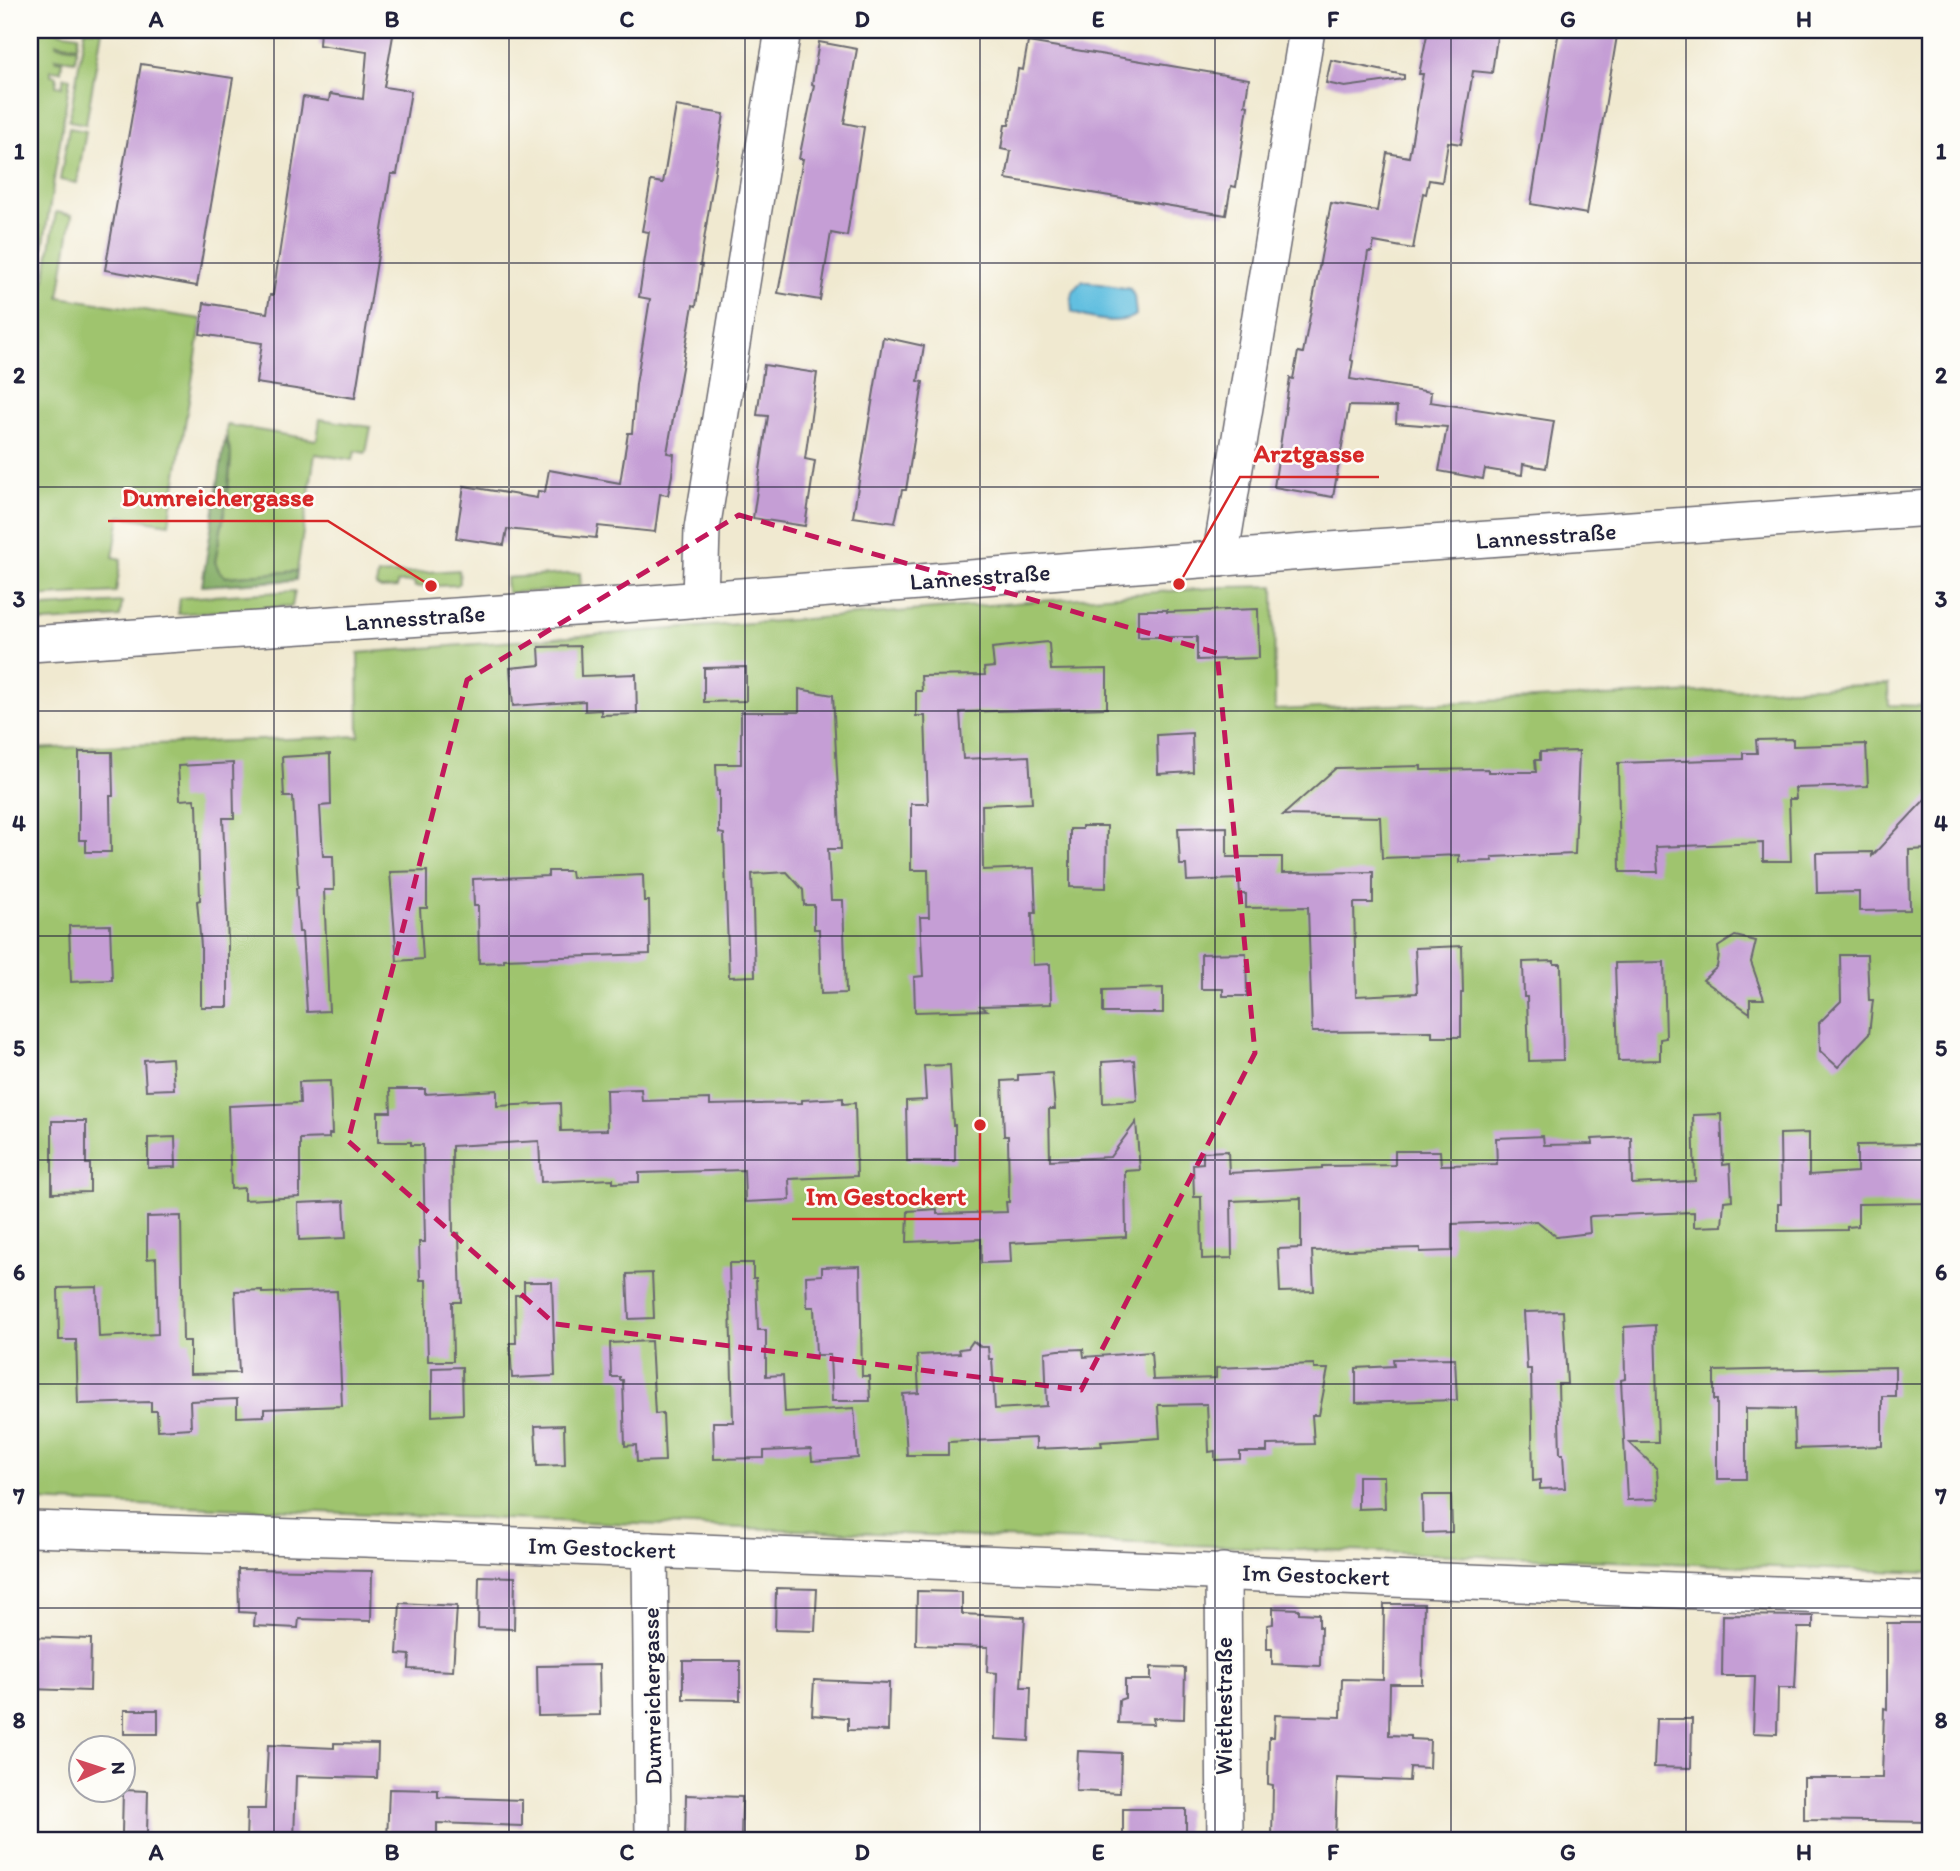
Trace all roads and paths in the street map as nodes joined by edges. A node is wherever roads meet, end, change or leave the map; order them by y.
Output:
1 (783, 30) edge
2 (1307, 30) edge
3 (1930, 508) edge
4 (1220, 559) junction
5 (700, 599) junction
6 (30, 644) edge
7 (30, 1529) edge
8 (650, 1550) junction
9 (1223, 1571) junction
10 (1930, 1600) edge
11 (653, 1841) edge
12 (1224, 1841) edge

1 - 5 street
2 - 4 street
3 - 4 street, Lannesstraße
4 - 5 street, Lannesstraße
5 - 6 street, Lannesstraße
7 - 8 street, Im Gestockert
8 - 9 street, Im Gestockert
8 - 11 street, Dumreichergasse
9 - 10 street, Im Gestockert
9 - 12 street, Wiethestraße

